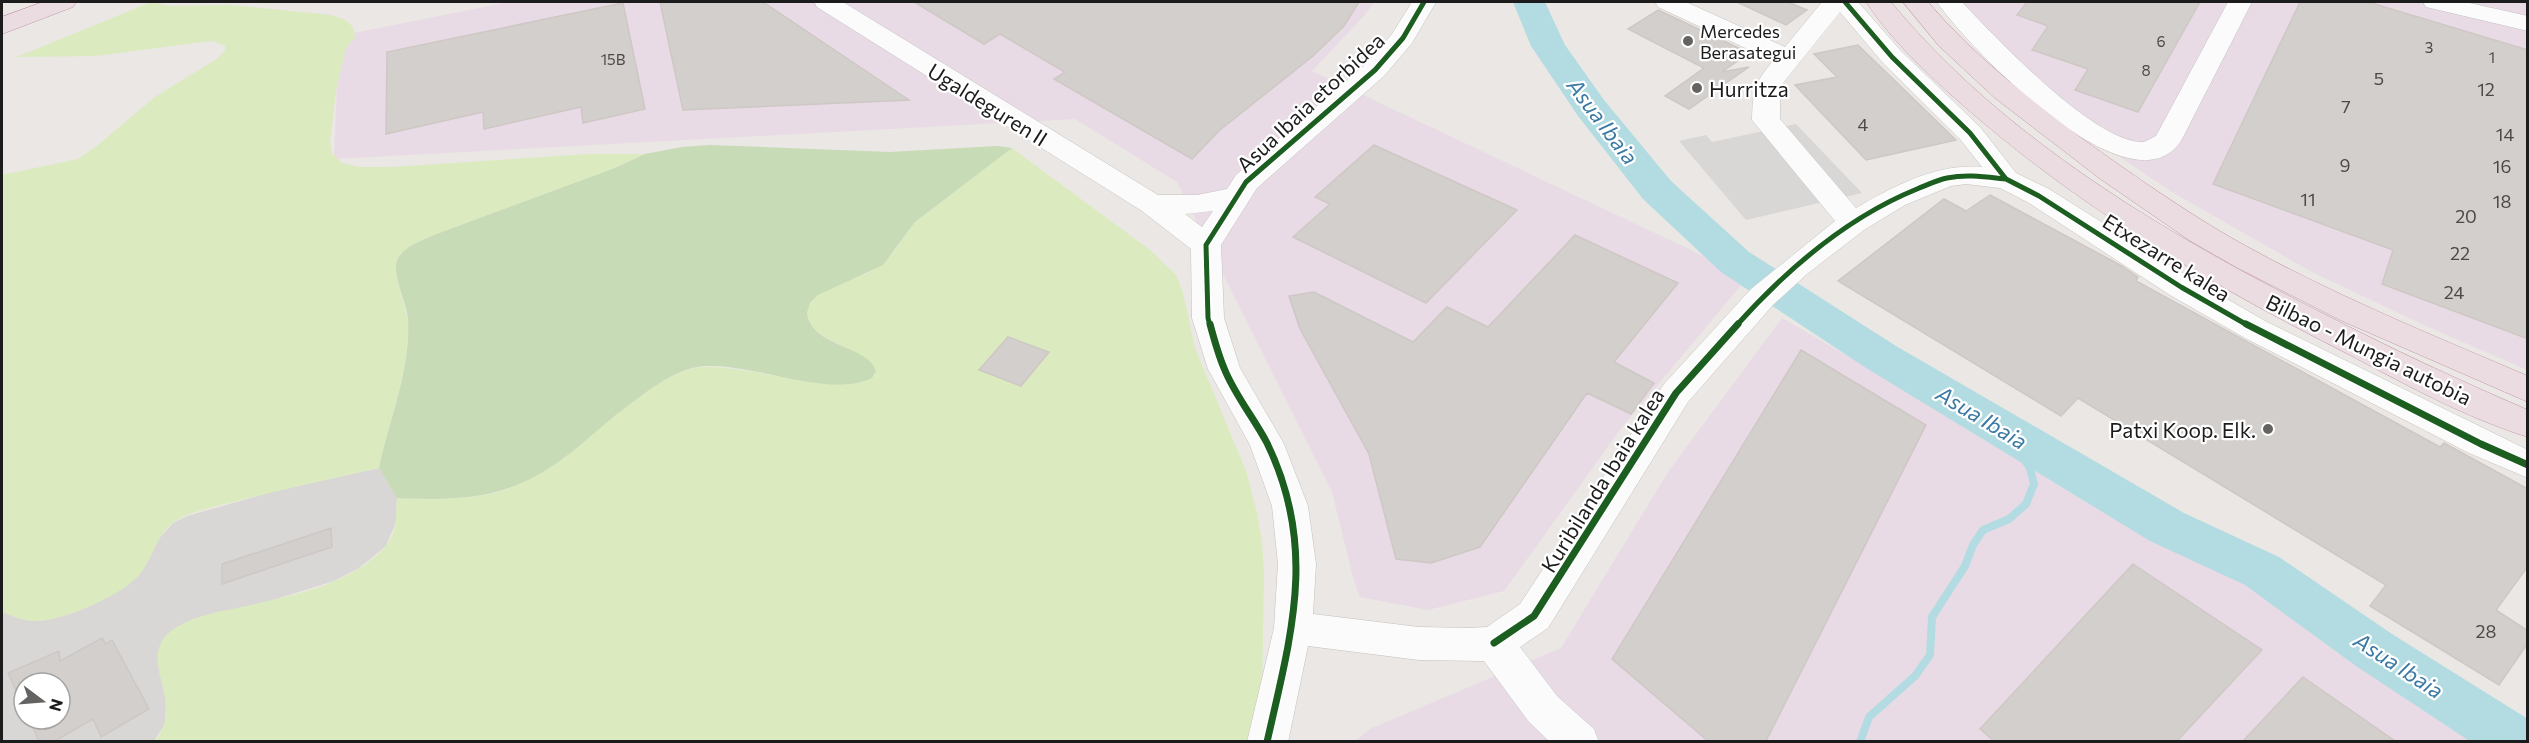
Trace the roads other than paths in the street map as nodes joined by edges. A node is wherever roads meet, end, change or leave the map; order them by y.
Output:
1 (7, 2) edge
2 (64, 2) edge
3 (826, 2) edge
4 (1424, 2) edge
5 (1667, 2) edge
6 (1838, 2) edge
7 (1845, 2) edge
8 (1878, 2) edge
9 (1915, 2) edge
10 (1949, 2) edge
11 (2240, 2) edge
12 (2435, 2) edge
13 (2, 3) edge
14 (2528, 24) edge
15 (2, 26) edge
16 (1788, 58) junction
17 (2006, 179) junction
18 (1236, 196) junction
19 (1152, 204) junction
20 (1852, 223) junction
21 (1206, 245) junction
22 (2528, 390) edge
23 (2528, 424) edge
24 (2528, 465) edge
25 (1293, 628) junction
26 (1494, 643) junction
27 (1267, 741) edge
28 (1579, 741) edge

1 - 13 highway
2 - 15 highway
3 - 19 street, Ugaldeguren II
4 - 18 street, Asua Ibaia etorbidea
5 - 16 street
6 - 16 street
7 - 17 street, Etxezarre kalea
8 - 23 highway, Bilbao - Mungia autobia
9 - 22 highway, Bilbao - Mungia autobia
10 - 11 street
12 - 14 street
16 - 20 street
17 - 20 street, Kuribilanda Ibaia kalea
17 - 24 street, Etxezarre kalea
18 - 19 street
18 - 21 street, Asua Ibaia etorbidea
19 - 21 street, Ugaldeguren II
20 - 26 street, Kuribilanda Ibaia kalea
21 - 25 street
25 - 26 street
25 - 27 street
26 - 28 street

